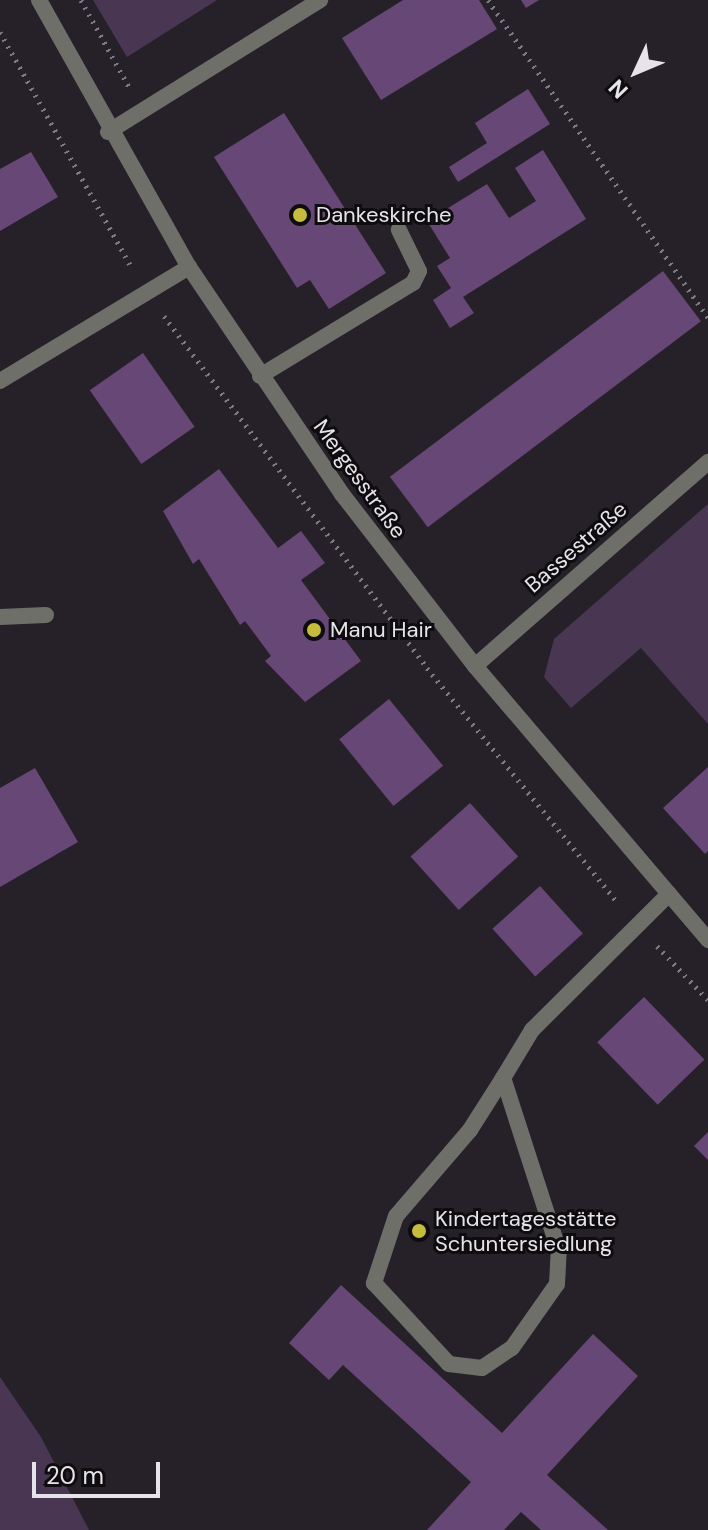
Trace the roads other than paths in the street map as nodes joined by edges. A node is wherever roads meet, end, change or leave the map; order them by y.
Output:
1 (39, 0) edge
2 (320, 0) edge
3 (108, 132) junction
4 (399, 230) dead end
5 (189, 267) junction
6 (260, 376) junction
7 (0, 381) edge
8 (708, 462) edge
9 (46, 615) dead end
10 (0, 617) edge
11 (475, 666) junction
12 (669, 894) junction
13 (708, 940) edge
14 (503, 1078) junction

1 - 3 street, Mergesstraße
2 - 3 street
3 - 5 street, Mergesstraße
4 - 6 street
5 - 6 street, Mergesstraße
5 - 7 street
6 - 11 street, Mergesstraße
8 - 11 street, Bassestraße
9 - 10 street
11 - 12 street, Mergesstraße
12 - 13 street, Mergesstraße
12 - 14 street
14 - 14 street

